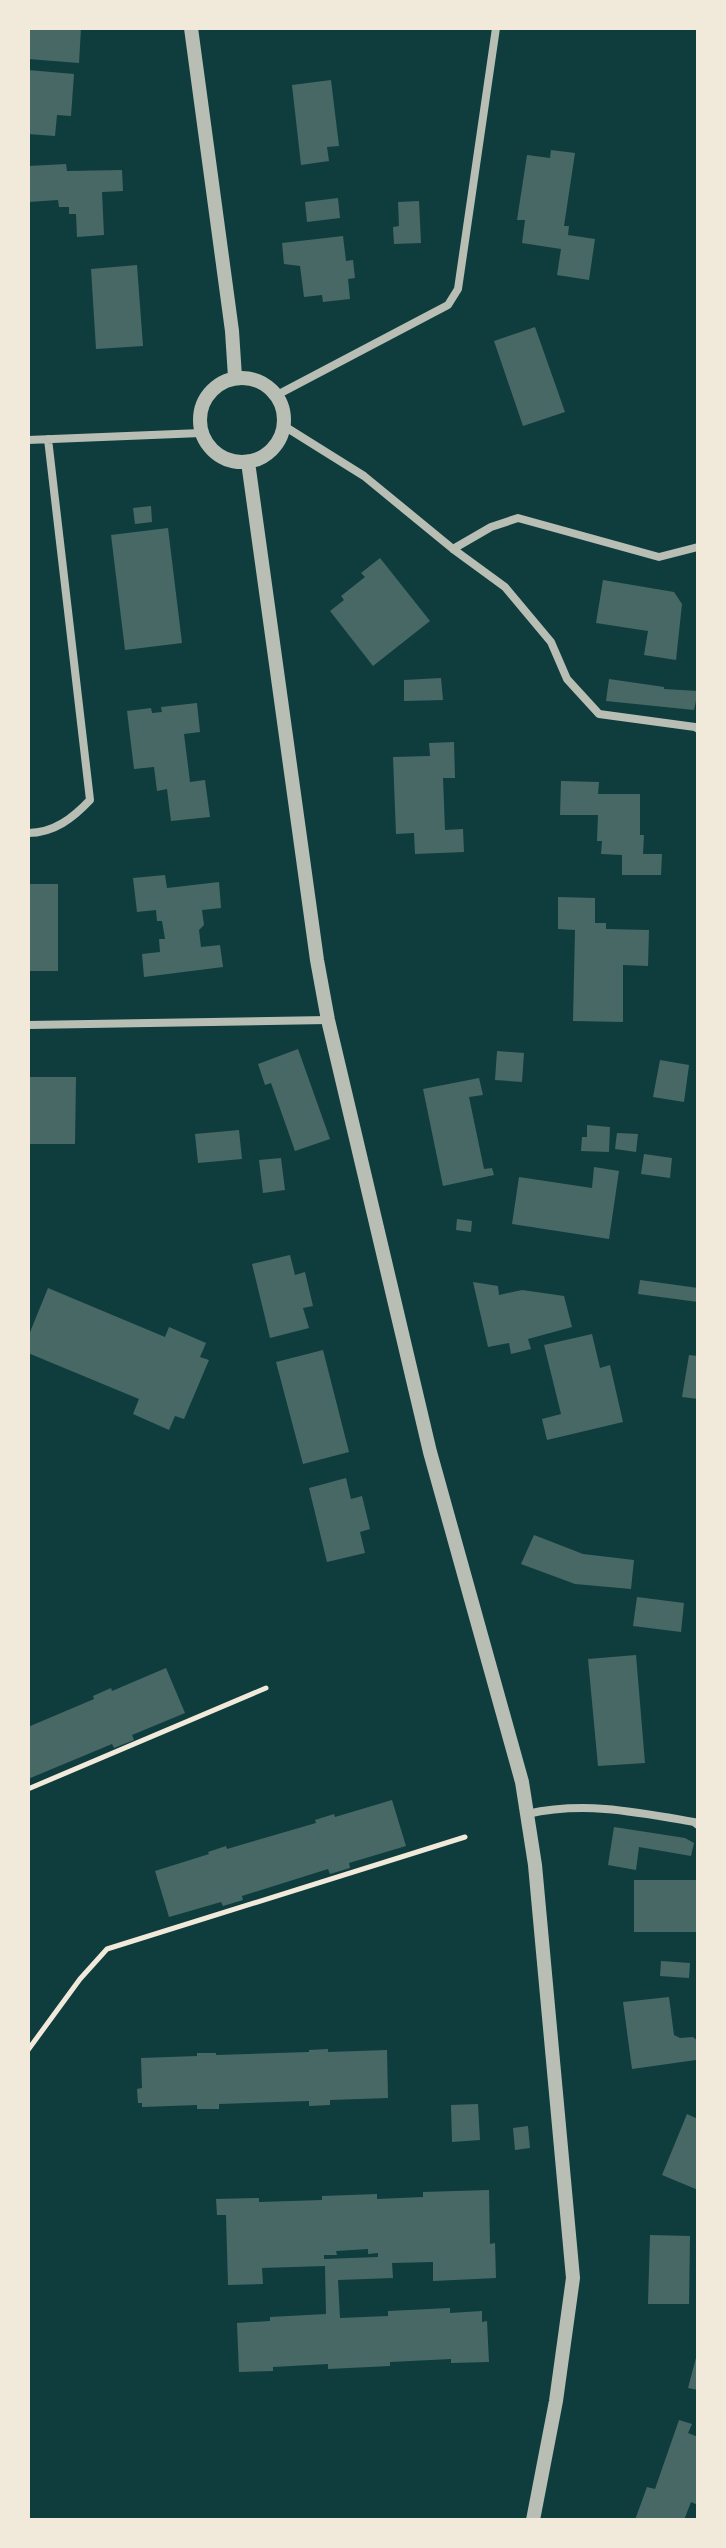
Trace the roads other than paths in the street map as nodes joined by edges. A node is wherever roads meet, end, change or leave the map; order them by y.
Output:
1 (191, 28) edge
2 (496, 28) edge
3 (235, 377) junction
4 (277, 395) junction
5 (284, 426) junction
6 (201, 433) junction
7 (48, 439) junction
8 (28, 440) edge
9 (248, 462) junction
10 (698, 547) edge
11 (453, 549) junction
12 (698, 729) edge
13 (28, 833) edge
14 (328, 1020) junction
15 (28, 1025) edge
16 (527, 1814) junction
17 (698, 1825) edge
18 (533, 2520) edge

1 - 3 street
2 - 4 street
3 - 4 street
3 - 6 street
4 - 5 street
5 - 9 street
5 - 11 street
6 - 7 street
6 - 9 street
7 - 8 street
7 - 13 street
9 - 14 street
10 - 11 street
11 - 12 street
14 - 15 street
14 - 16 street
16 - 17 street
16 - 18 street

